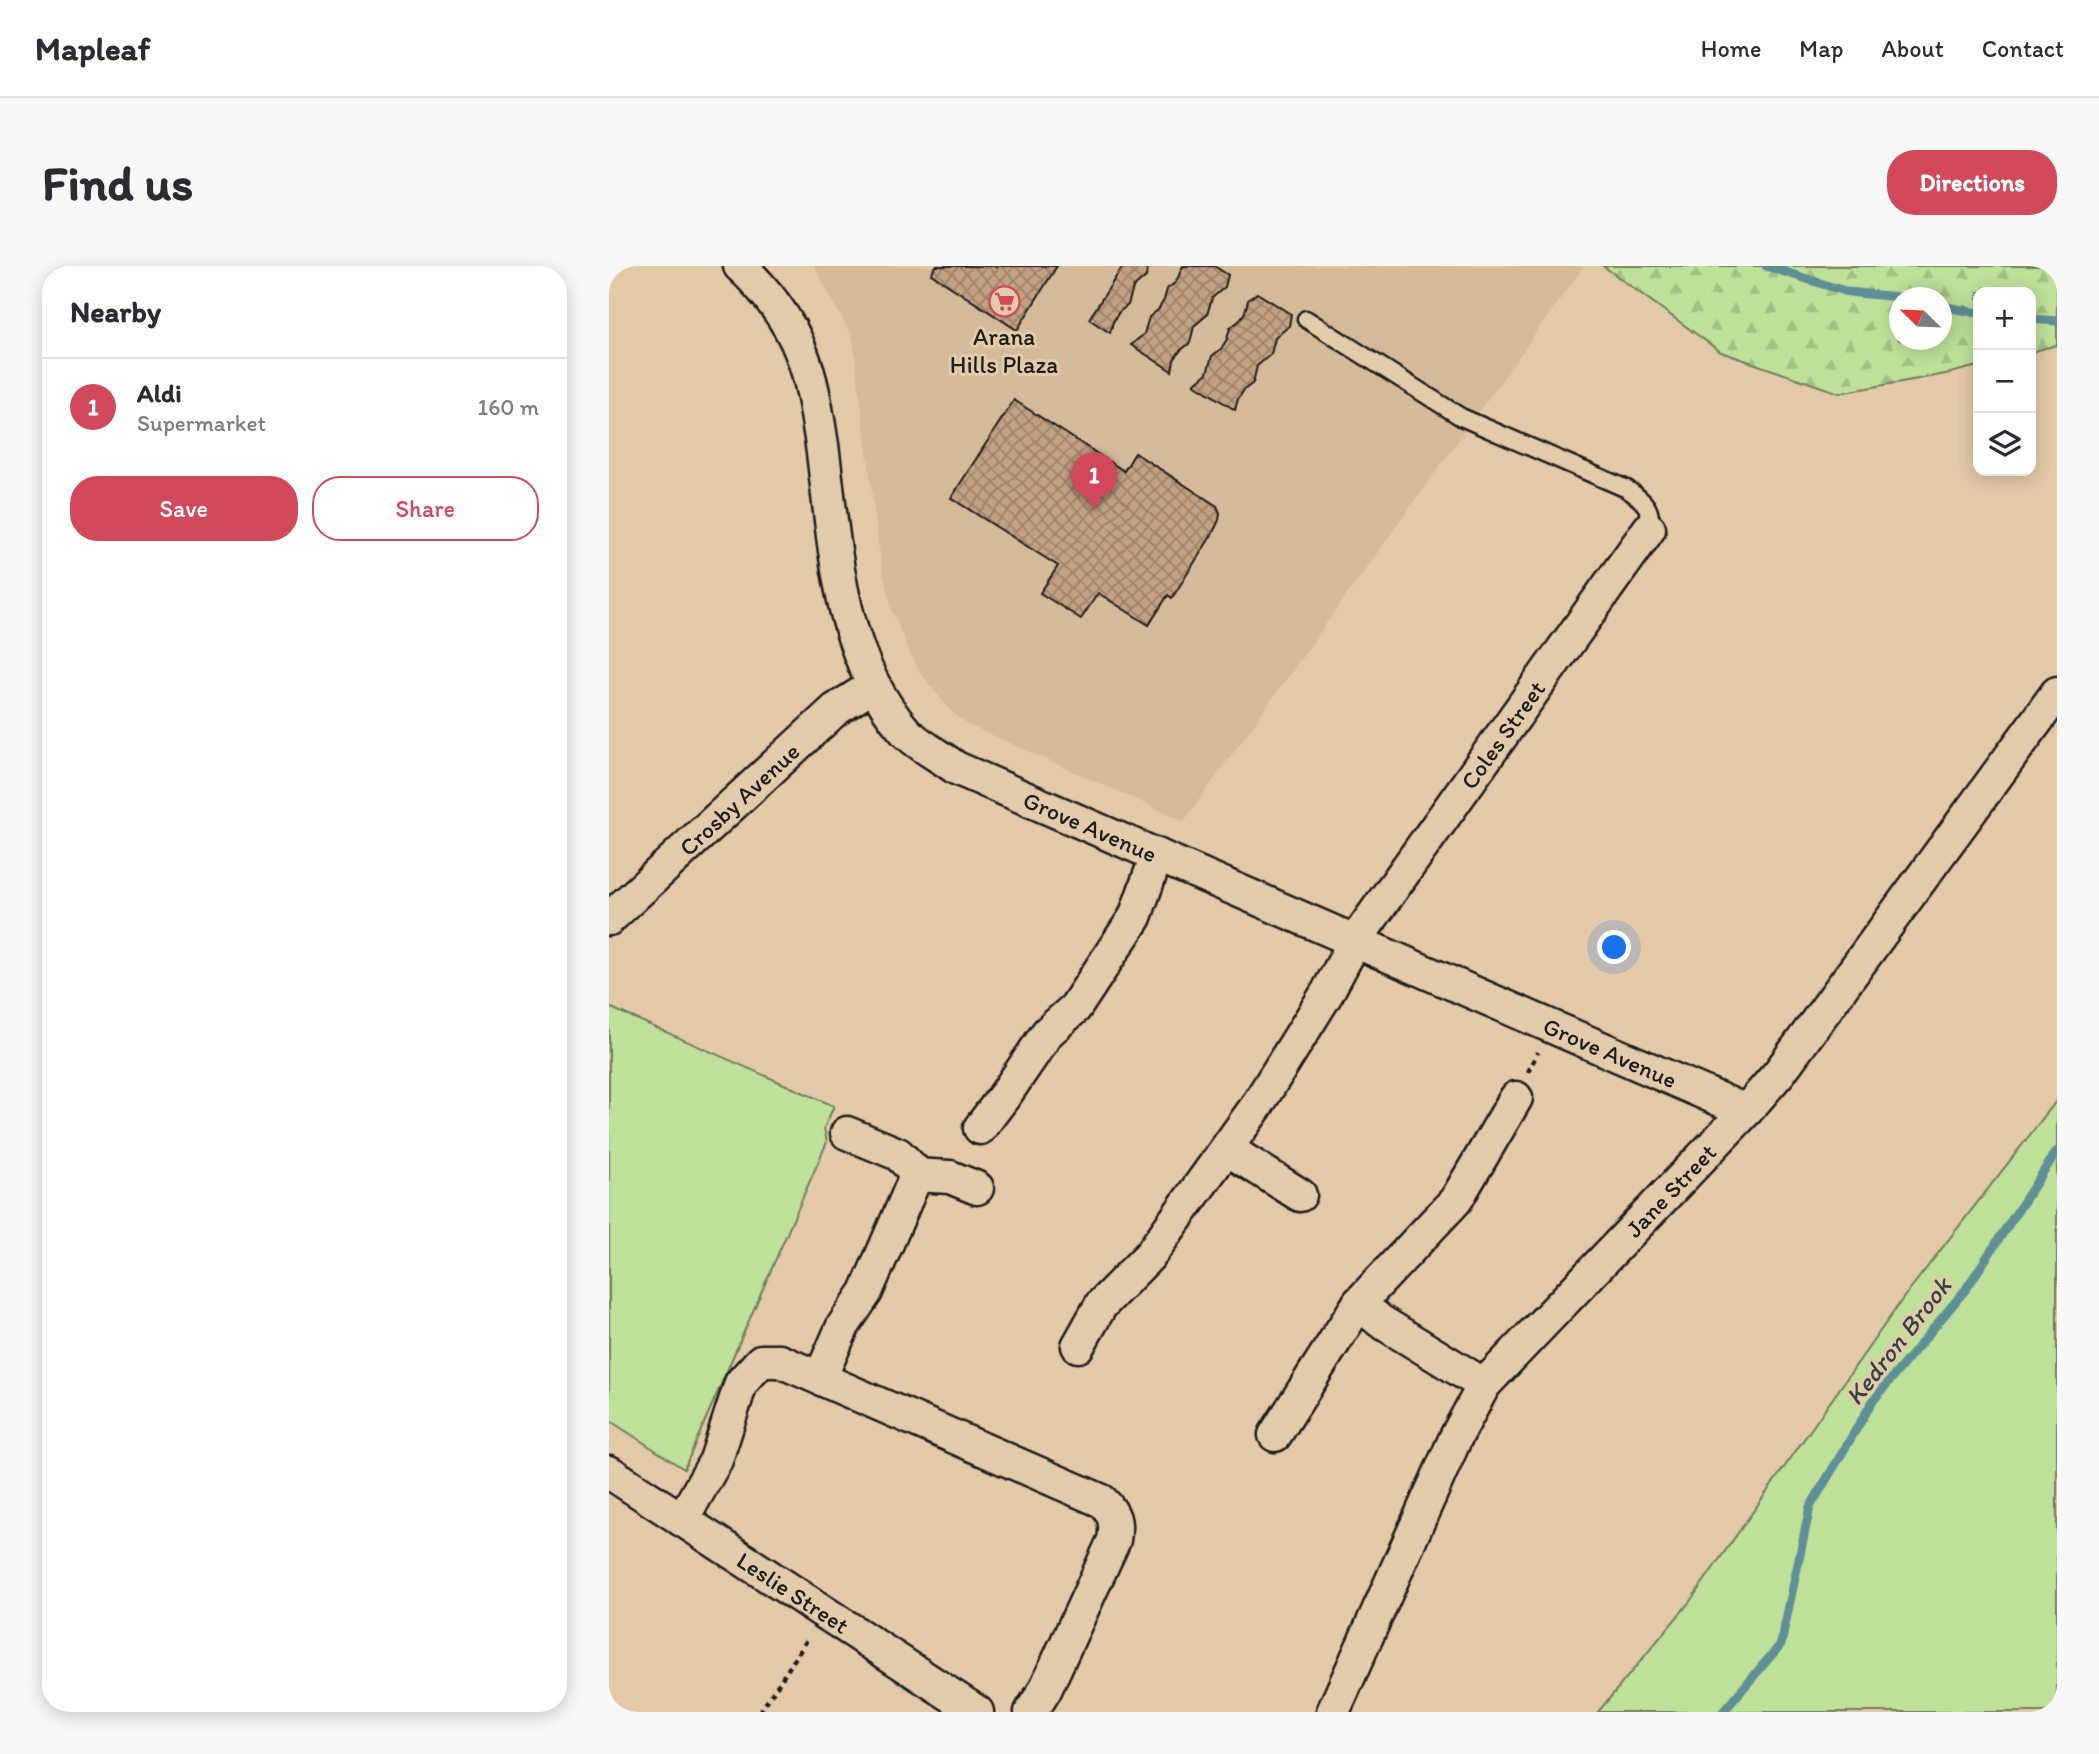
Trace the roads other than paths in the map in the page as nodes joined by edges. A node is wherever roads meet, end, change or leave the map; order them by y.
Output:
1 (740, 266) edge
2 (1306, 319) dead end
3 (1649, 529) joint
4 (873, 686) junction
5 (2057, 693) edge
6 (1157, 855) junction
7 (609, 919) edge
8 (1355, 940) junction
9 (1516, 1098) road end
10 (1746, 1111) junction
11 (980, 1128) dead end
12 (847, 1133) dead end
13 (1227, 1149) junction
14 (914, 1175) junction
15 (977, 1188) dead end
16 (1300, 1195) dead end
17 (1359, 1303) junction
18 (1078, 1346) dead end
19 (820, 1378) junction
20 (1484, 1385) junction
21 (1275, 1435) dead end
22 (609, 1472) edge
23 (682, 1520) junction
24 (977, 1712) edge
25 (1031, 1712) edge
26 (1333, 1712) edge

1 - 4 street, Grove Avenue
2 - 3 lane
3 - 8 street, Coles Street
4 - 6 street, Grove Avenue
4 - 7 street, Crosby Avenue
5 - 10 street, Jane Street
6 - 8 street, Grove Avenue
6 - 11 street
8 - 10 street, Grove Avenue
8 - 13 street, Coles Street
9 - 17 street
10 - 20 street, Jane Street
12 - 14 street
13 - 16 street
13 - 18 street, Coles Street
14 - 15 street
14 - 19 street
17 - 20 street
17 - 21 street
19 - 23 street
19 - 25 street
20 - 26 street, Jane Street
22 - 23 street, Leslie Street
23 - 24 street, Leslie Street

